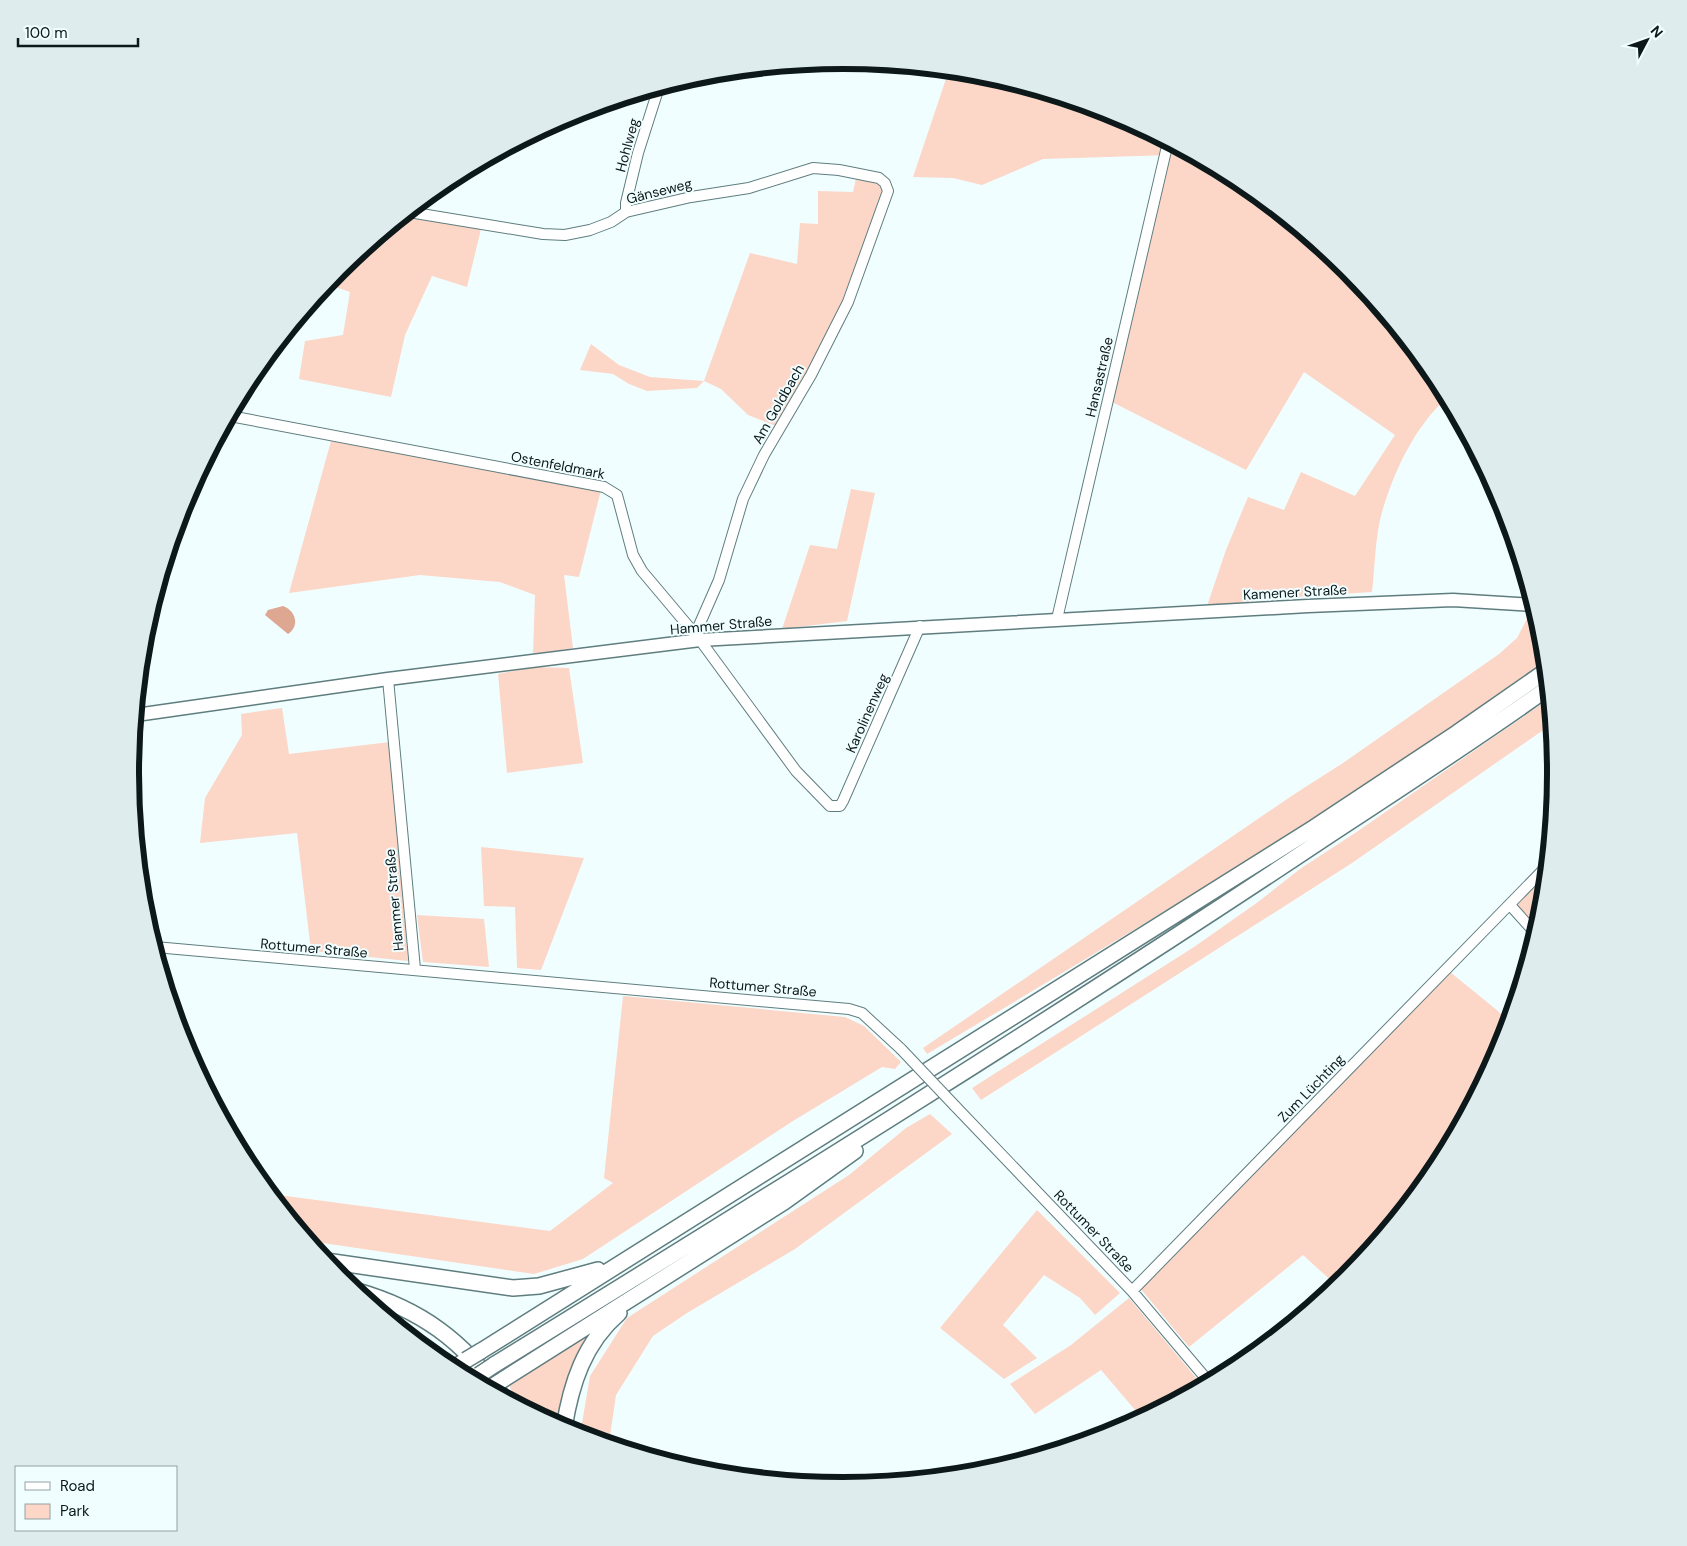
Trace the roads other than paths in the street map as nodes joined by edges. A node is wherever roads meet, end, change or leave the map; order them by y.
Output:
1 (657, 94) edge
2 (1167, 147) edge
3 (885, 183) joint
4 (626, 212) junction
5 (416, 213) edge
6 (236, 417) edge
7 (1527, 605) edge
8 (1057, 619) junction
9 (920, 626) junction
10 (700, 640) junction
11 (1541, 675) edge
12 (388, 679) junction
13 (1543, 692) edge
14 (142, 714) edge
15 (835, 808) joint
16 (1541, 873) edge
17 (1510, 905) junction
18 (1530, 927) edge
19 (161, 948) edge
20 (415, 969) junction
21 (905, 1109) junction
22 (621, 1262) junction
23 (338, 1263) edge
24 (647, 1290) junction
25 (1132, 1291) junction
26 (373, 1297) edge
27 (460, 1364) edge
28 (478, 1375) edge
29 (1205, 1377) edge
30 (493, 1384) edge
31 (495, 1385) edge
32 (566, 1420) edge

1 - 4 street, Hohlweg
2 - 8 street, Hansastraße
3 - 4 street, Gänseweg
3 - 10 street, Am Goldbach
4 - 5 street, Gänseweg
6 - 10 street, Ostenfeldmark
7 - 8 main road, Kamener Straße
8 - 9 main road, Hammer Straße
9 - 10 main road, Hammer Straße
9 - 15 street, Karolinenweg
10 - 12 main road, Hammer Straße
10 - 15 street, Ostenfeldmark
11 - 22 highway
12 - 14 main road, Hammer Straße
12 - 20 street, Hammer Straße
13 - 21 highway
16 - 17 street, Zum Lüchting
17 - 18 street
17 - 25 street, Zum Lüchting
19 - 20 street, Rottumer Straße
20 - 25 street, Rottumer Straße, bridge
21 - 24 highway
21 - 28 highway, bridge
22 - 23 highway
22 - 27 highway, bridge
24 - 31 highway, bridge
24 - 32 highway
25 - 29 street, Rottumer Straße
26 - 30 highway

